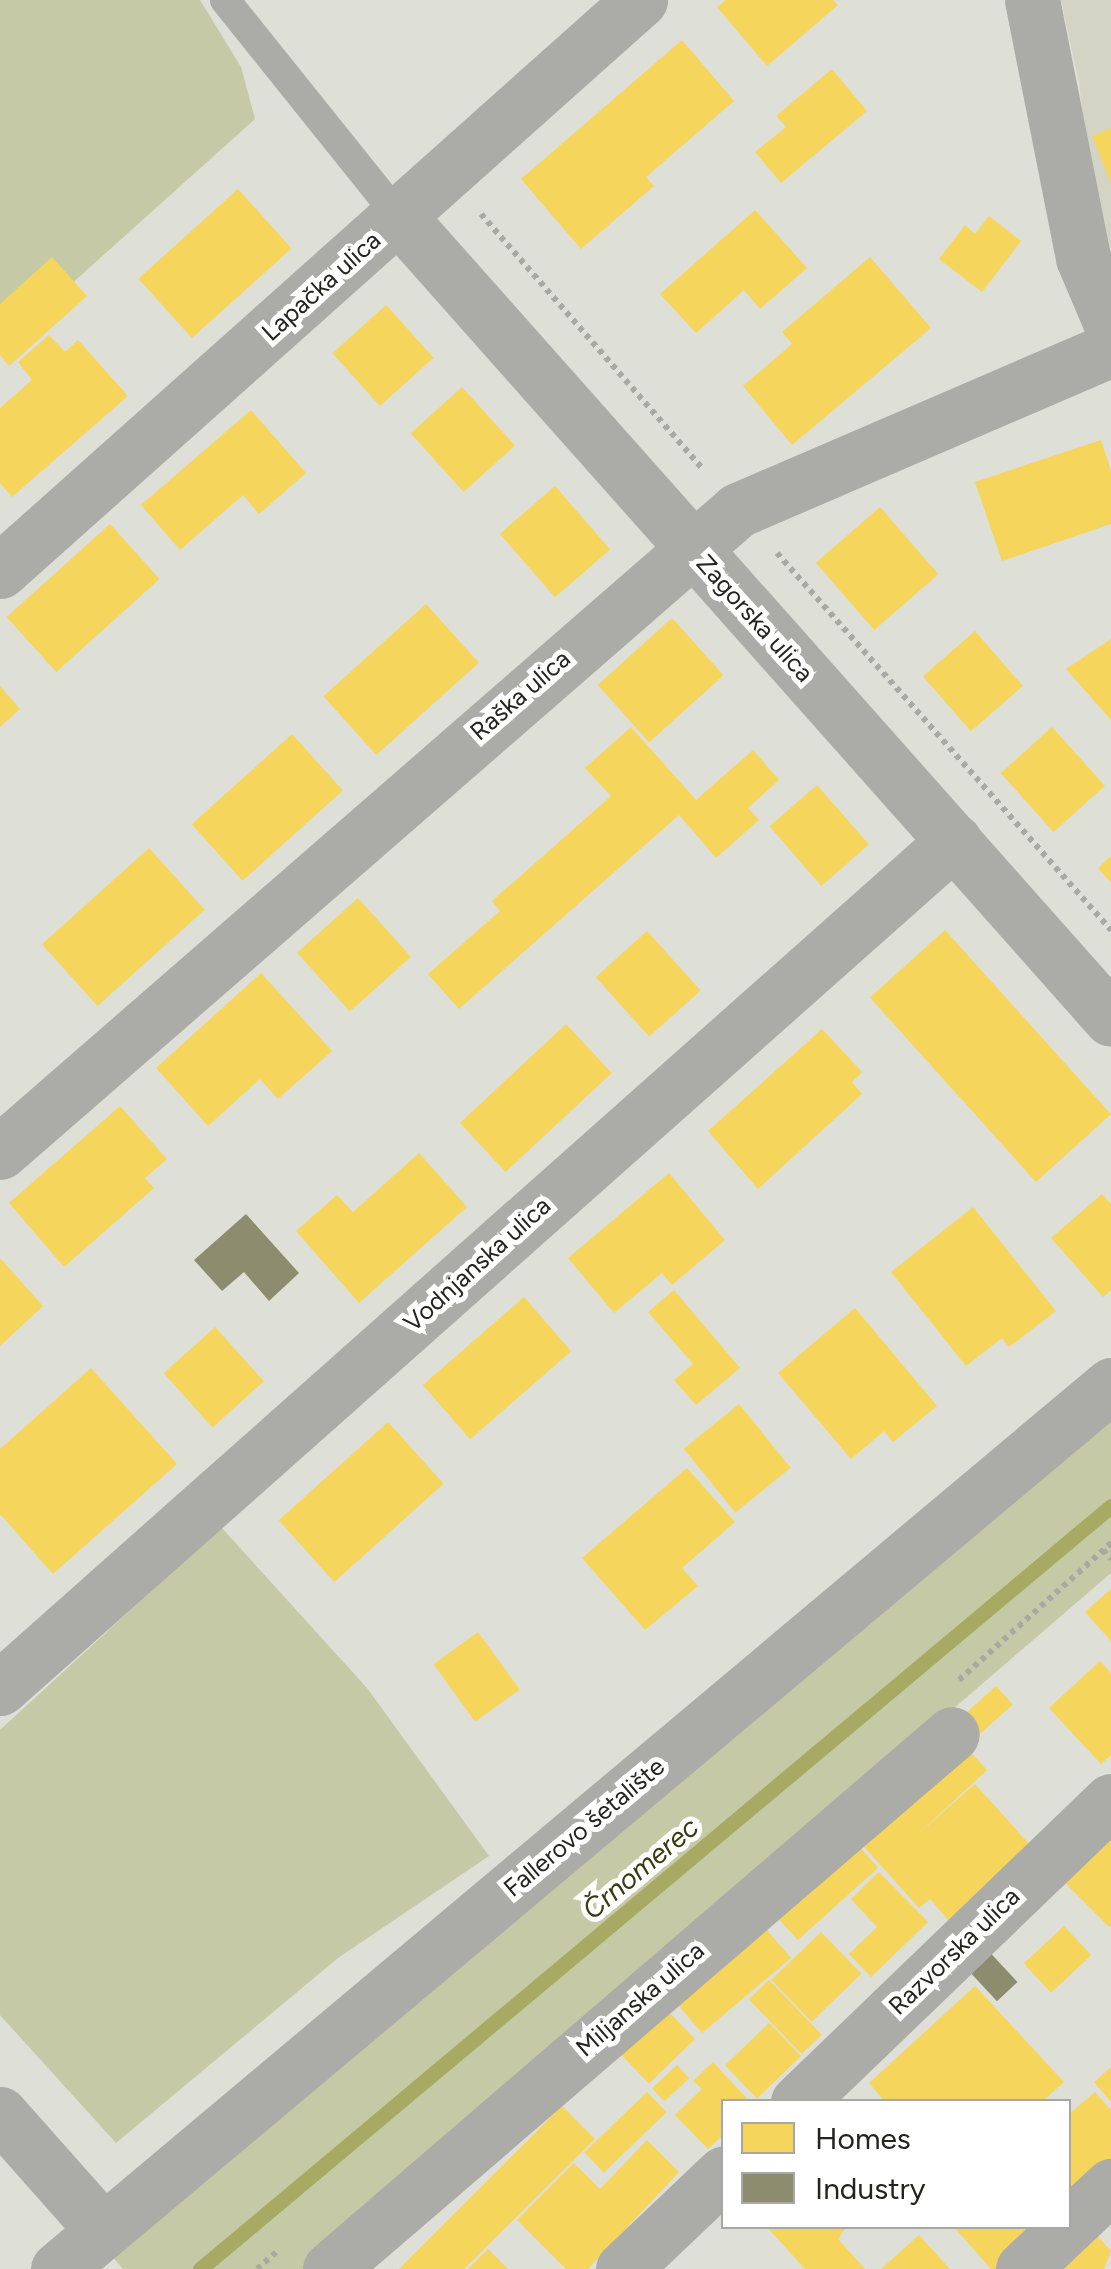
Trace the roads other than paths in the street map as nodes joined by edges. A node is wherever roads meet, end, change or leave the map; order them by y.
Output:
1 (225, 0) edge
2 (640, 0) edge
3 (1032, 0) edge
4 (399, 217) junction
5 (1111, 324) edge
6 (1111, 349) edge
7 (691, 546) junction
8 (0, 571) edge
9 (954, 841) junction
10 (1111, 1018) edge
11 (0, 1152) edge
12 (1111, 1386) edge
13 (0, 1688) edge
14 (952, 1734) dead end
15 (1111, 1801) edge
16 (801, 2099) edge
17 (0, 2114) edge
18 (721, 2176) edge
19 (1111, 2186) edge
20 (1071, 2223) edge
21 (1065, 2229) edge
22 (103, 2230) junction
23 (58, 2269) edge
24 (330, 2269) edge
25 (623, 2269) edge
26 (1024, 2269) edge

1 - 4 lane
2 - 4 street, Lapačka ulica
3 - 5 street
4 - 7 street, Zagorska ulica
4 - 8 street, Lapačka ulica
6 - 7 street, Raška ulica
7 - 9 street, Zagorska ulica
7 - 11 street, Raška ulica
9 - 10 street, Zagorska ulica
9 - 13 street, Vodnjanska ulica
12 - 22 street, Fallerovo šetalište
14 - 24 street, Miljanska ulica
15 - 16 street, Razvorska ulica
17 - 22 street
18 - 25 street
19 - 20 street
21 - 26 street
22 - 23 street, Fallerovo šetalište

